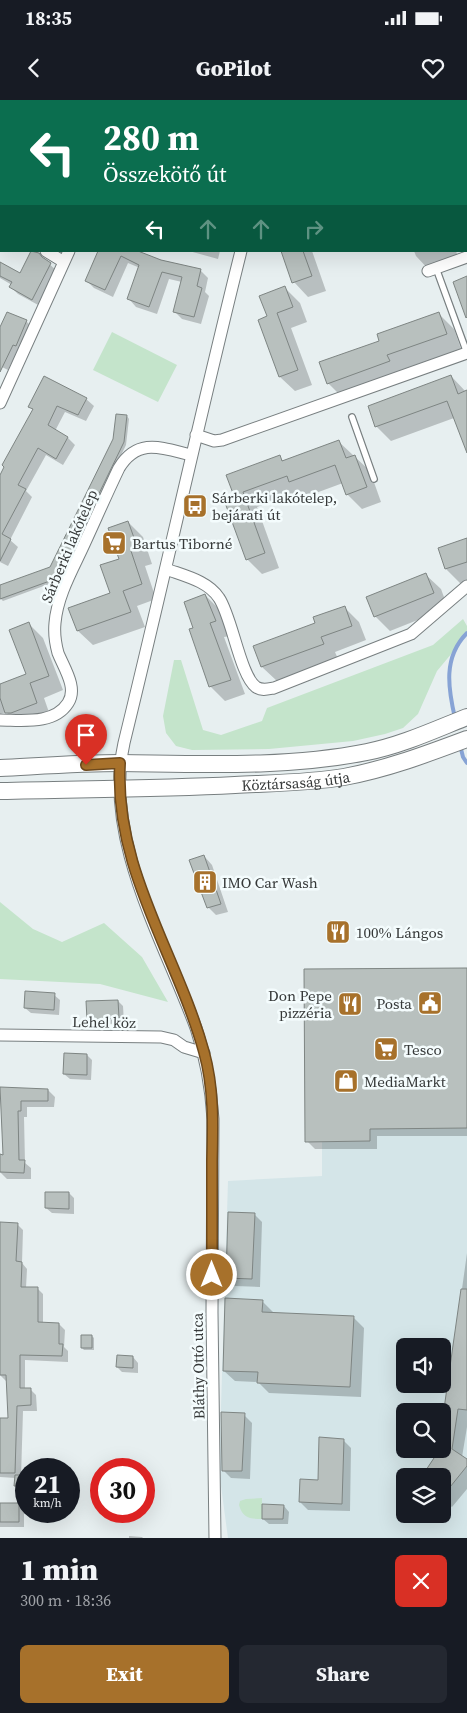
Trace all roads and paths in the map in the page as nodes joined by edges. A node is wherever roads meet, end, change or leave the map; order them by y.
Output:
1 (49, 252) edge
2 (241, 252) edge
3 (66, 257) edge
4 (467, 257) edge
5 (432, 269) joint
6 (467, 354) edge
7 (0, 403) edge
8 (352, 417) dead end
9 (196, 435) junction
10 (191, 455) junction
11 (374, 479) dead end
12 (166, 569) junction
13 (467, 586) edge
14 (467, 717) edge
15 (0, 720) edge
16 (467, 739) edge
17 (120, 763) junction
18 (0, 768) edge
19 (119, 788) junction
20 (0, 791) edge
21 (0, 1035) edge
22 (204, 1053) junction
23 (215, 1538) edge

1 - 3 street
2 - 9 street, Bláthy Ottó utca
3 - 7 street
4 - 5 street
5 - 6 lane
6 - 9 street
8 - 11 lane
9 - 10 street, Bláthy Ottó utca
10 - 12 street, Bláthy Ottó utca
10 - 15 street, Sárberki lakótelep
12 - 13 street
12 - 17 street, Bláthy Ottó utca
14 - 17 street, Köztársaság útja
16 - 19 street, Köztársaság útja
17 - 18 street, Köztársaság útja
17 - 19 street, Bláthy Ottó utca
19 - 20 street, Köztársaság útja
19 - 22 street, Bláthy Ottó utca
21 - 22 street, Lehel köz
22 - 23 street, Bláthy Ottó utca

